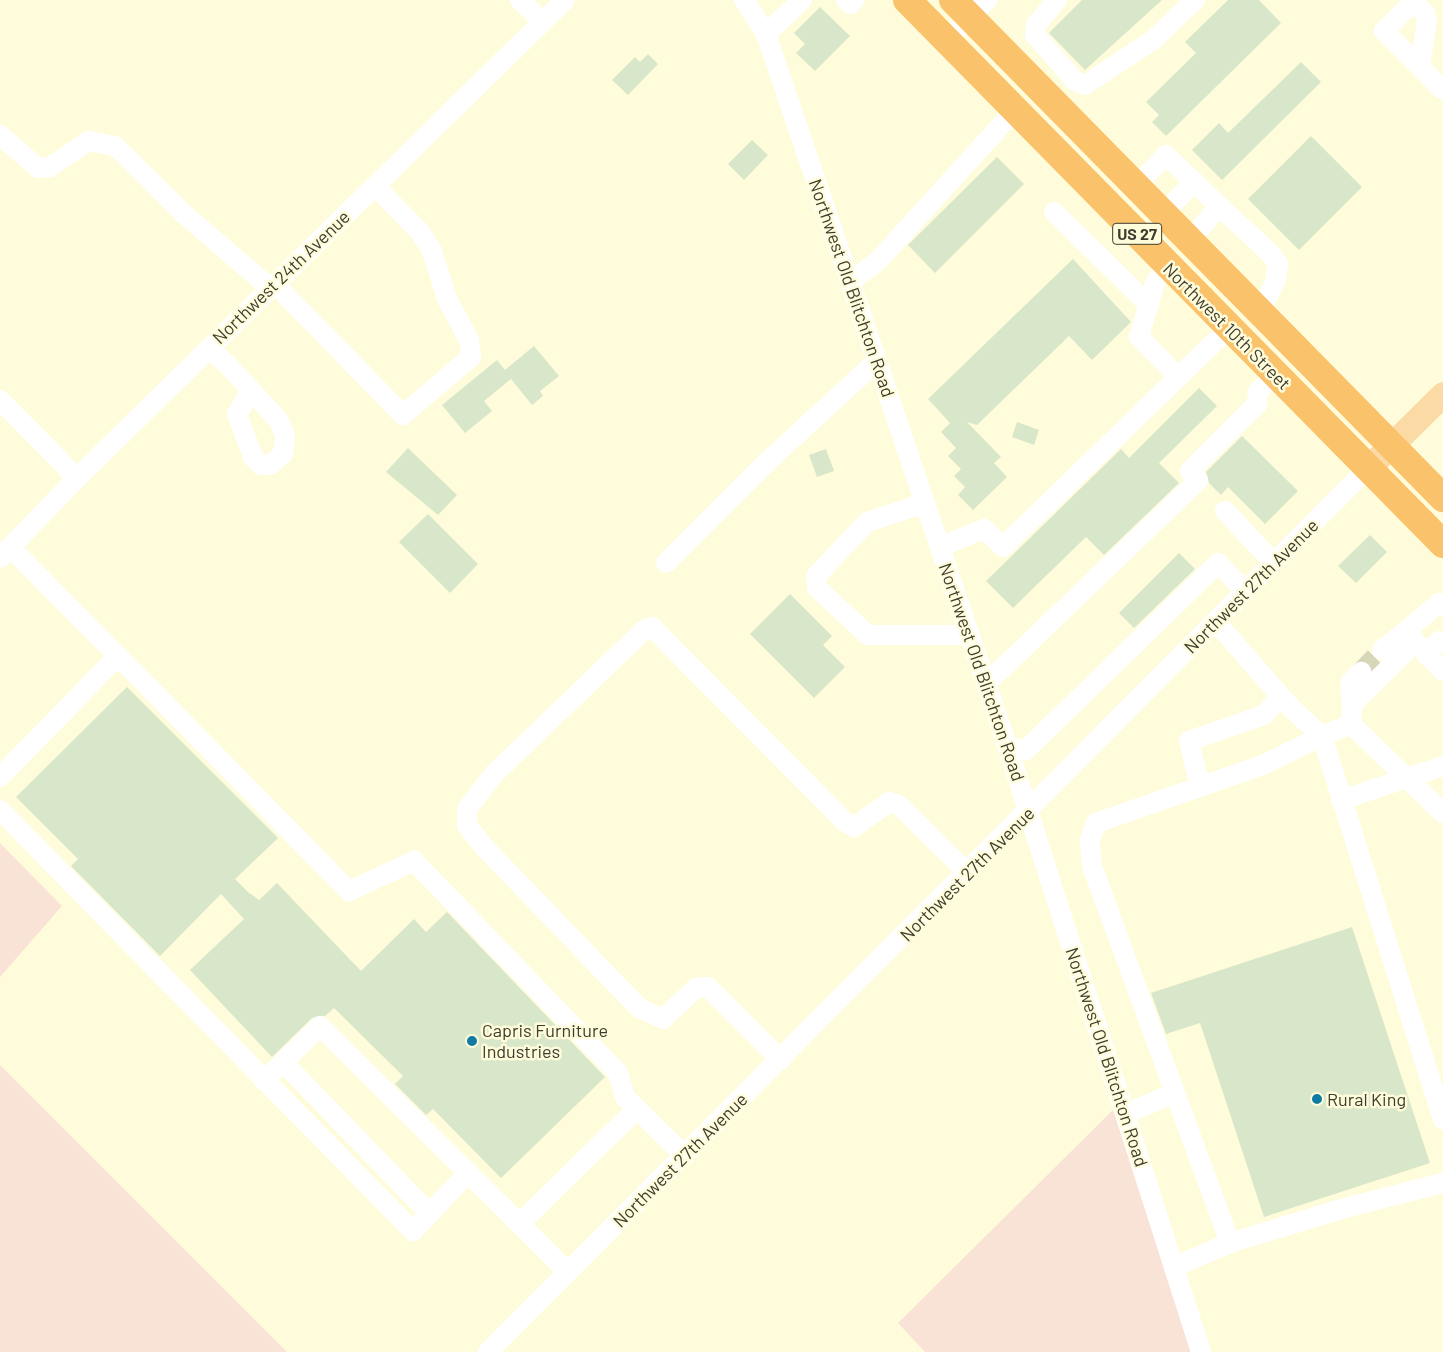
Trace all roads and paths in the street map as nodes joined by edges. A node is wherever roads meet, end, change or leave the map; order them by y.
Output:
1 (520, 0) edge
2 (565, 0) edge
3 (744, 0) edge
4 (802, 0) edge
5 (846, 0) edge
6 (854, 0) edge
7 (907, 0) edge
8 (1057, 0) edge
9 (1195, 0) edge
10 (970, 6) edge
11 (543, 22) junction
12 (766, 34) junction
13 (947, 40) junction
14 (1420, 66) dead end
15 (1443, 90) edge
16 (1015, 110) junction
17 (0, 135) edge
18 (1194, 182) junction
19 (375, 186) junction
20 (1136, 186) junction
21 (1219, 206) junction
22 (1054, 212) dead end
23 (1163, 214) junction
24 (1190, 241) junction
25 (1166, 264) junction
26 (850, 282) junction
27 (273, 286) junction
28 (1149, 305) junction
29 (1260, 312) junction
30 (1230, 327) junction
31 (209, 348) junction
32 (877, 361) junction
33 (1276, 374) junction
34 (1178, 377) junction
35 (251, 391) dead end
36 (1442, 395) edge
37 (0, 400) edge
38 (1391, 444) junction
39 (1368, 468) junction
40 (76, 478) junction
41 (1443, 498) edge
42 (925, 503) junction
43 (1225, 511) dead end
44 (1443, 544) edge
45 (940, 547) junction
46 (5, 552) edge
47 (1274, 563) junction
48 (666, 564) dead end
49 (1246, 592) junction
50 (1443, 607) edge
51 (1216, 622) junction
52 (970, 636) junction
53 (1382, 650) dead end
54 (1430, 652) edge
55 (118, 656) junction
56 (1362, 672) tunnel mouth
57 (986, 684) junction
58 (1281, 696) junction
59 (1352, 714) junction
60 (1322, 736) junction
61 (1008, 748) junction
62 (1443, 766) edge
63 (0, 777) edge
64 (1409, 778) junction
65 (1200, 788) junction
66 (1342, 800) junction
67 (0, 810) edge
68 (1029, 811) junction
69 (1443, 813) edge
70 (968, 873) junction
71 (781, 1060) junction
72 (283, 1062) junction
73 (264, 1081) junction
74 (1175, 1093) junction
75 (637, 1109) junction
76 (1125, 1114) junction
77 (1443, 1119) edge
78 (685, 1156) junction
79 (468, 1172) junction
80 (1443, 1183) edge
81 (430, 1214) junction
82 (519, 1224) junction
83 (1230, 1244) junction
84 (1174, 1267) junction
85 (568, 1272) junction
86 (488, 1352) edge
87 (1201, 1352) edge

1 - 11 street
2 - 11 street, Northwest 24th Avenue
3 - 12 street, Northwest Old Blitchton Road
4 - 12 street
5 - 6 street
7 - 13 highway, Northwest 10th Street / US 27
8 - 9 street
10 - 13 street
10 - 20 highway, Northwest 10th Street / US 27
11 - 19 street, Northwest 24th Avenue
12 - 26 street, Northwest Old Blitchton Road
13 - 16 highway, Northwest 10th Street / US 27
14 - 15 street
16 - 25 highway, Northwest 10th Street / US 27
16 - 26 street
17 - 27 street
18 - 20 street
18 - 21 street
18 - 23 street
19 - 27 street, Northwest 24th Avenue
19 - 27 street
20 - 23 highway, Northwest 10th Street / US 27
21 - 24 street
21 - 29 street
22 - 28 street
23 - 24 highway, Northwest 10th Street / US 27
24 - 25 highway
24 - 29 highway, Northwest 10th Street / US 27
25 - 28 street
25 - 30 highway, Northwest 10th Street / US 27
26 - 32 street, Northwest Old Blitchton Road
27 - 31 street, Northwest 24th Avenue
28 - 34 street
29 - 38 highway, Northwest 10th Street / US 27
30 - 33 highway, Northwest 10th Street / US 27
30 - 34 street
31 - 35 street
31 - 40 street, Northwest 24th Avenue
32 - 42 street, Northwest Old Blitchton Road
32 - 48 street
33 - 39 highway, Northwest 10th Street / US 27
33 - 57 street
34 - 45 street
36 - 38 main road, Northwest 27th Avenue
37 - 40 street
38 - 39 main road, Northwest 27th Avenue
38 - 41 highway, Northwest 10th Street / US 27
39 - 44 highway, Northwest 10th Street / US 27
39 - 47 street, Northwest 27th Avenue
40 - 46 street, Northwest 24th Avenue
42 - 45 street, Northwest Old Blitchton Road
42 - 52 street
43 - 47 street
45 - 52 street, Northwest Old Blitchton Road
46 - 55 street
47 - 49 street, Northwest 27th Avenue
49 - 51 street, Northwest 27th Avenue
49 - 61 street
50 - 54 street
51 - 58 street
51 - 68 street, Northwest 27th Avenue
52 - 57 street, Northwest Old Blitchton Road
53 - 54 street
54 - 59 street
55 - 63 street
55 - 75 street
56 - 59 street
57 - 61 street, Northwest Old Blitchton Road
58 - 60 street
58 - 65 street
59 - 60 street
59 - 64 street
60 - 65 street
60 - 66 street
61 - 68 street, Northwest Old Blitchton Road
62 - 64 street
64 - 66 street
64 - 69 street
65 - 74 street
66 - 77 street
67 - 73 street
68 - 70 street, Northwest 27th Avenue
68 - 76 street, Northwest Old Blitchton Road
70 - 71 street, Northwest 27th Avenue
70 - 71 street
71 - 78 street, Northwest 27th Avenue
72 - 73 street
72 - 79 street
72 - 81 street
73 - 81 street
74 - 76 street
74 - 83 street
75 - 78 street
75 - 82 street
76 - 84 street, Northwest Old Blitchton Road
78 - 85 street, Northwest 27th Avenue
79 - 81 street
79 - 82 street
80 - 83 street
82 - 85 street
83 - 84 street
84 - 87 street, Northwest Old Blitchton Road
85 - 86 street, Northwest 27th Avenue

